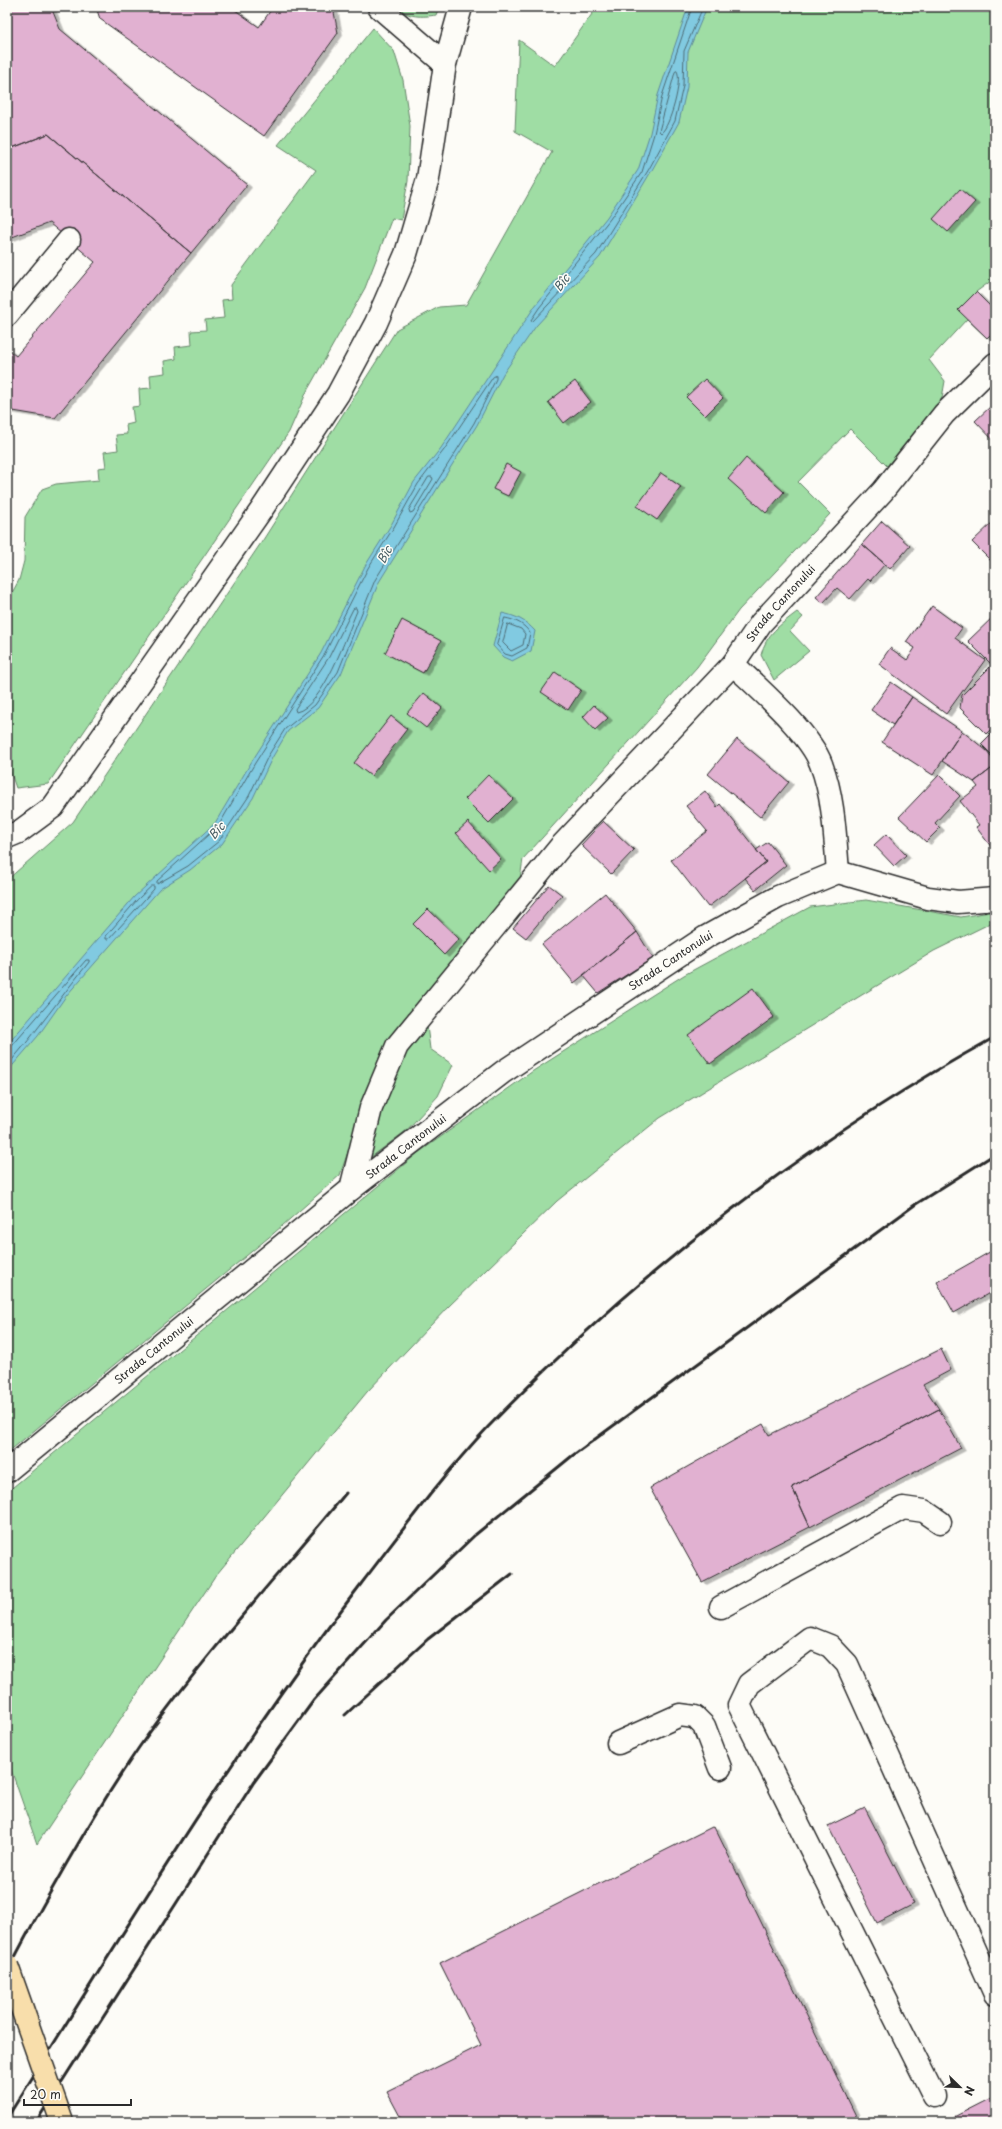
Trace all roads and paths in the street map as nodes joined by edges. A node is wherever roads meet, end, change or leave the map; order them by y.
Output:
1 (379, 7) edge
2 (461, 7) edge
3 (445, 64) junction
4 (69, 240) dead end
5 (7, 314) edge
6 (995, 364) edge
7 (733, 664) junction
8 (7, 837) edge
9 (838, 872) junction
10 (995, 899) edge
11 (351, 1189) junction
12 (7, 1471) edge
13 (940, 1522) dead end
14 (721, 1607) dead end
15 (618, 1743) dead end
16 (720, 1768) dead end
17 (7, 1966) edge
18 (995, 1994) edge
19 (934, 2096) dead end
20 (62, 2122) edge

1 - 3 street
2 - 3 street
3 - 8 street
4 - 5 street
6 - 7 street, Strada Cantonului
7 - 9 street
7 - 11 street, Strada Cantonului
9 - 10 street
9 - 11 street, Strada Cantonului
11 - 12 street, Strada Cantonului
13 - 14 street
15 - 16 street
17 - 20 main road, bridge
18 - 19 street

